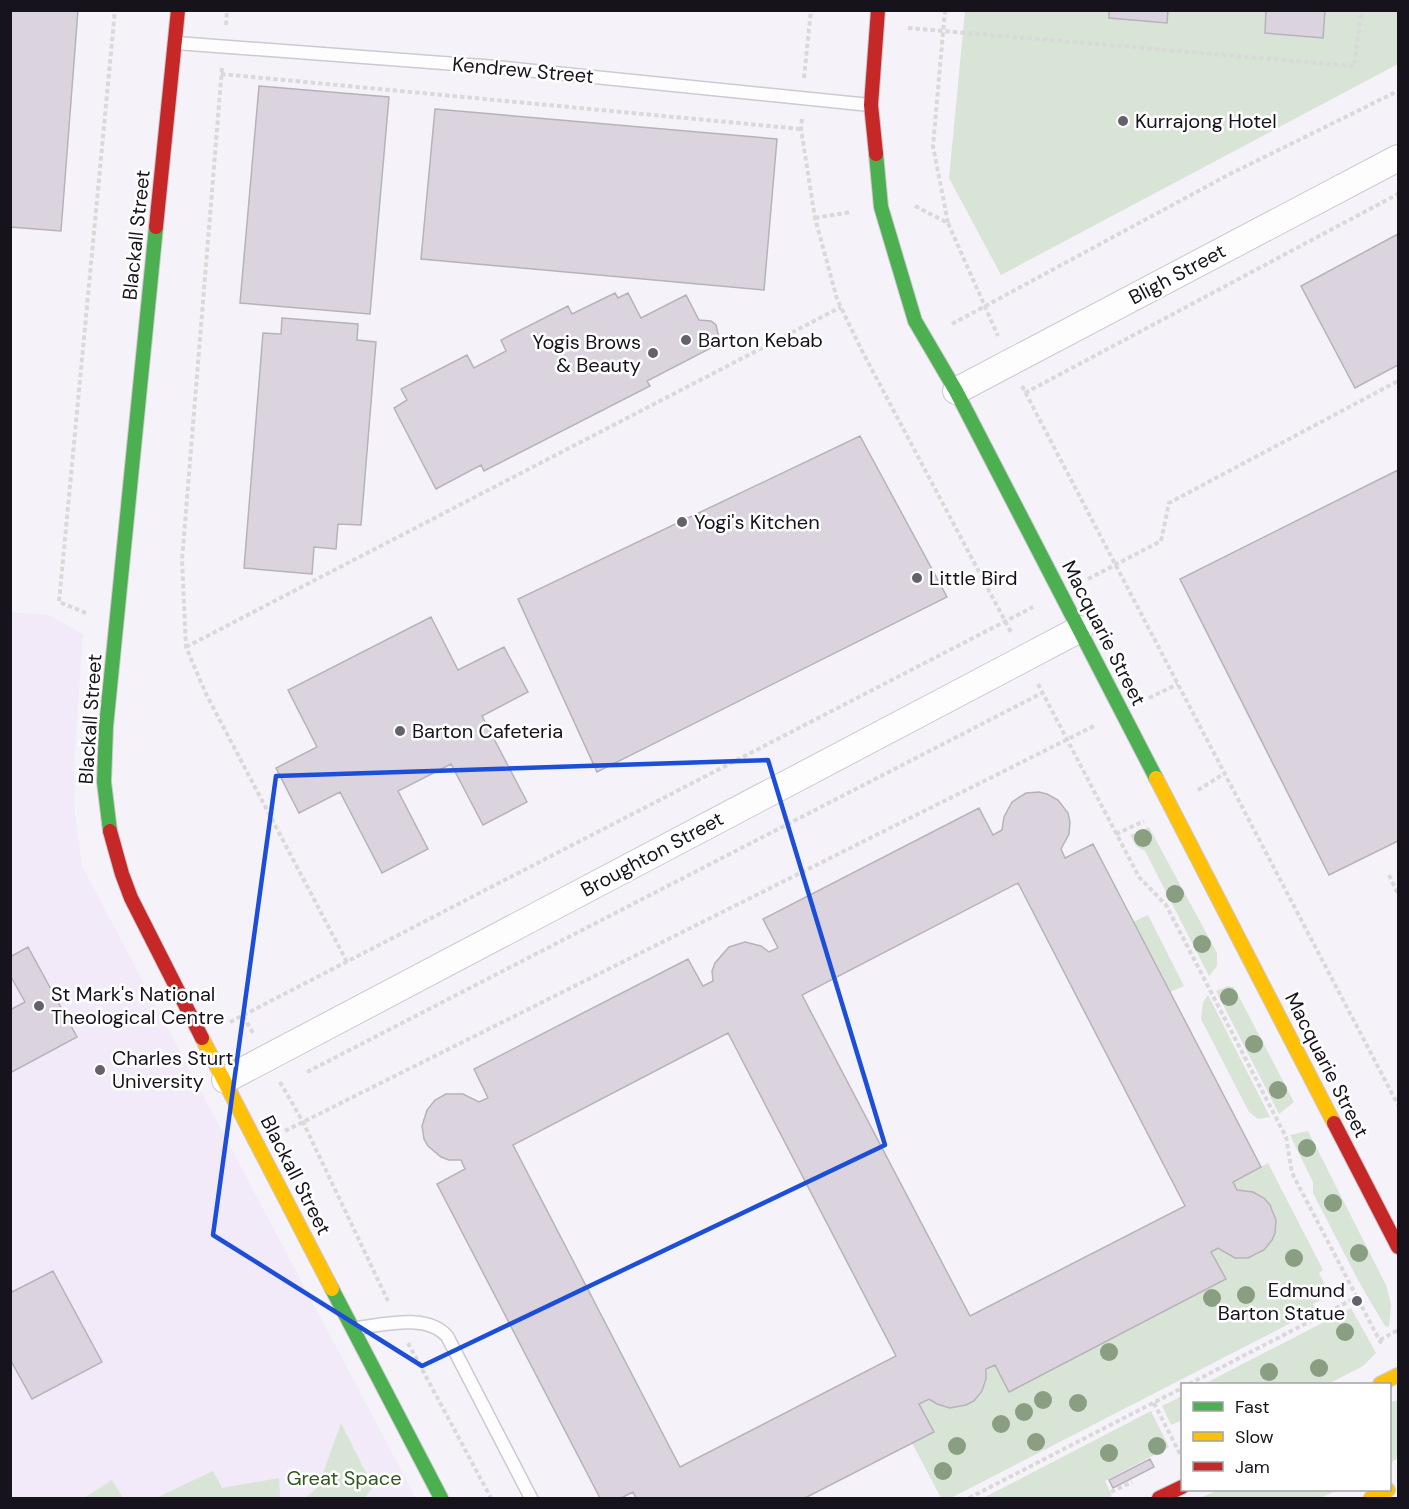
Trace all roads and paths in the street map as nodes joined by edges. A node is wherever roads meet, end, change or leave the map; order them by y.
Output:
1 (116, 10) edge
2 (178, 10) edge
3 (878, 10) edge
4 (945, 10) edge
5 (1362, 10) edge
6 (876, 26) junction
7 (943, 31) junction
8 (174, 43) junction
9 (1398, 91) edge
10 (871, 105) junction
11 (801, 129) dead end
12 (1398, 158) edge
13 (1398, 194) edge
14 (907, 202) dead end
15 (815, 218) dead end
16 (948, 223) junction
17 (841, 307) junction
18 (985, 307) junction
19 (925, 338) junction
20 (1010, 363) junction
21 (1398, 381) edge
22 (956, 390) junction
23 (1025, 393) junction
24 (1116, 565) junction
25 (93, 615) dead end
26 (1005, 620) junction
27 (1080, 629) junction
28 (186, 647) junction
29 (1024, 658) junction
30 (1178, 684) junction
31 (1042, 693) junction
32 (1123, 712) junction
33 (1066, 739) junction
34 (1389, 875) dead end
35 (1398, 894) edge
36 (347, 962) junction
37 (202, 1036) junction
38 (303, 1074) dead end
39 (225, 1080) junction
40 (1398, 1105) edge
41 (259, 1144) junction
42 (1398, 1247) edge
43 (1357, 1297) junction
44 (353, 1329) junction
45 (1398, 1330) edge
46 (1398, 1375) edge
47 (1191, 1383) edge
48 (1382, 1383) edge
49 (1181, 1389) edge
50 (1154, 1403) junction
51 (1171, 1461) dead end
52 (1141, 1477) dead end
53 (1181, 1487) edge
54 (1385, 1491) edge
55 (1111, 1492) dead end
56 (441, 1498) edge
57 (531, 1498) edge
58 (969, 1498) edge
59 (1159, 1498) edge
60 (1371, 1498) edge

1 - 25 path
2 - 8 street, Blackall Street
3 - 6 street, Macquarie Street
4 - 7 path
5 - 7 path
6 - 7 path
6 - 10 street, Macquarie Street
7 - 16 path
8 - 10 lane, Kendrew Street
8 - 37 street, Blackall Street
9 - 18 path
10 - 19 street, Macquarie Street
11 - 28 path
12 - 20 street, Bligh Street
13 - 23 path
14 - 16 path
15 - 17 path
16 - 18 path
17 - 26 path
17 - 28 path
18 - 19 path
18 - 20 path
19 - 22 street, Macquarie Street
20 - 22 street, Bligh Street
20 - 23 path
21 - 24 path
22 - 27 street, Macquarie Street
23 - 24 path
24 - 30 path
26 - 29 path
26 - 36 path
27 - 29 street, Broughton Street
27 - 32 street, Macquarie Street
28 - 36 path
29 - 31 path
29 - 39 street, Broughton Street
30 - 32 path
30 - 40 path
31 - 33 path
31 - 38 path
32 - 33 path
32 - 42 street, Macquarie Street
33 - 41 path
33 - 43 path
34 - 35 path
36 - 37 path
37 - 39 street, Blackall Street
39 - 41 street, Blackall Street
41 - 44 street, Blackall Street
43 - 45 path
43 - 47 path
44 - 56 street, Blackall Street
44 - 57 lane
46 - 48 street
49 - 50 path
50 - 51 path
50 - 58 path
52 - 55 path
53 - 59 street
54 - 60 street

